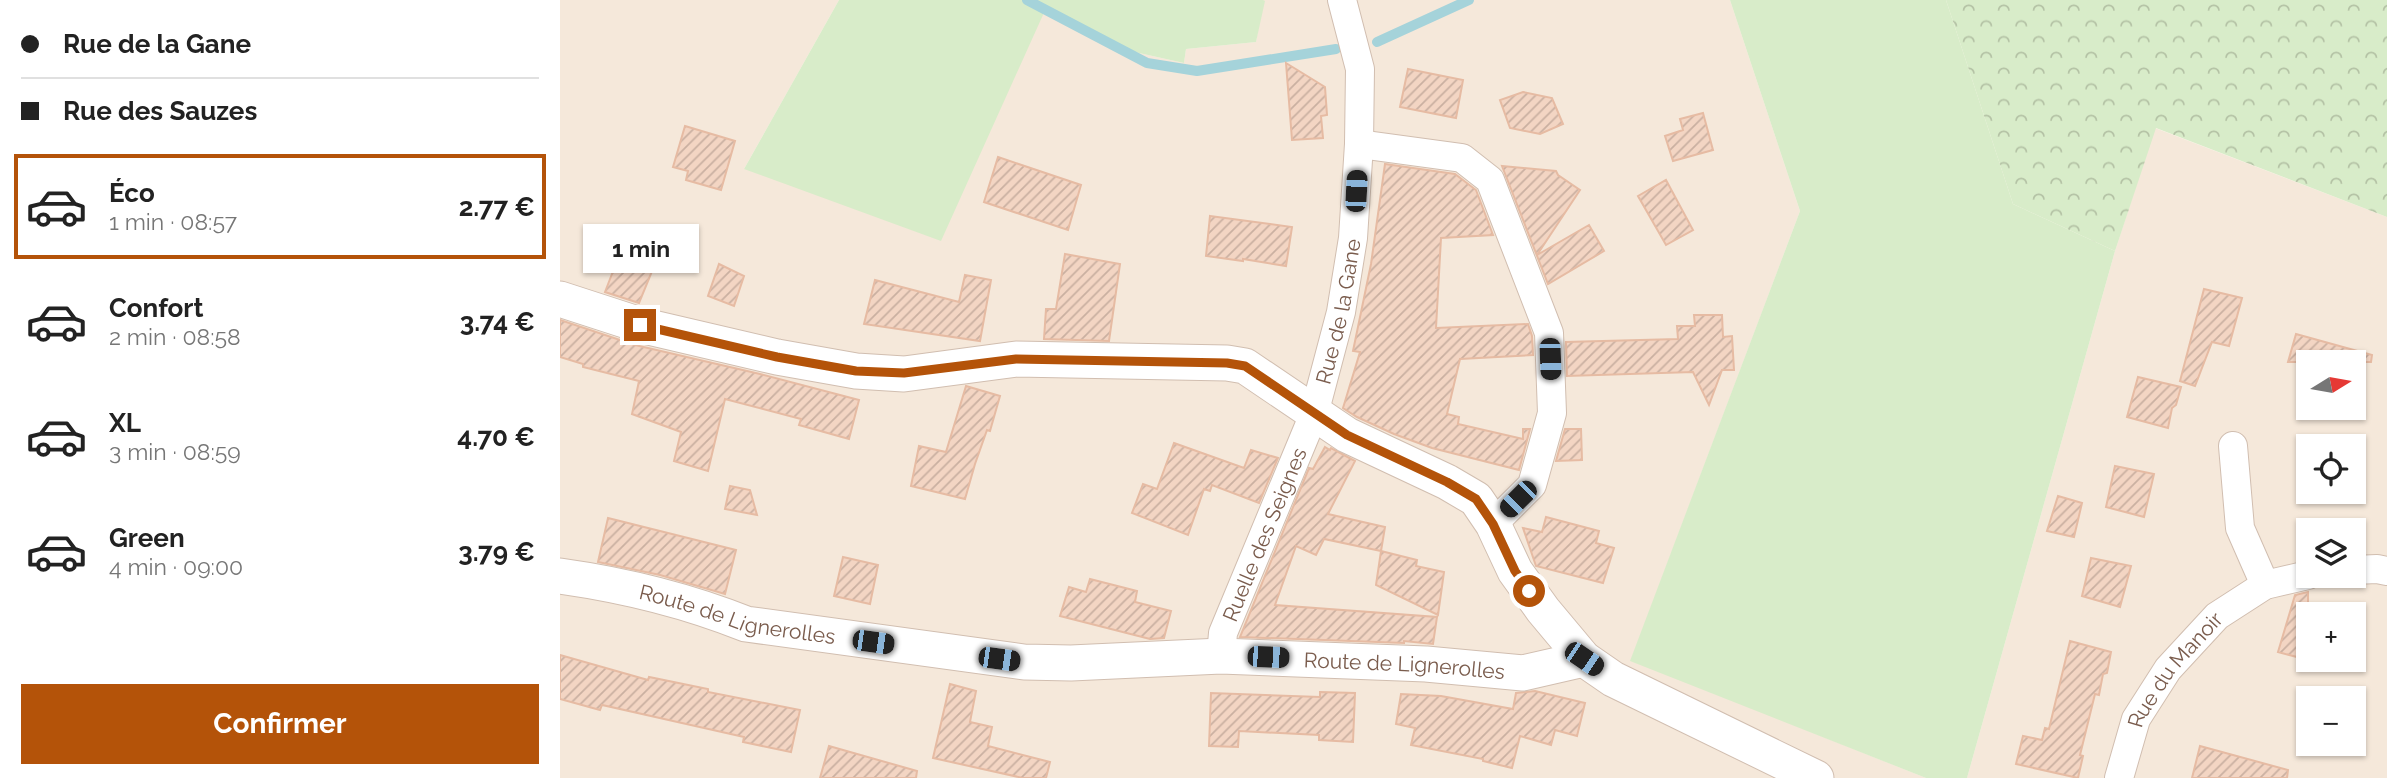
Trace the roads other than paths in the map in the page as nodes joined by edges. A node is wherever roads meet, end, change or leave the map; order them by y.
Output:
1 (1342, 0) edge
2 (1359, 144) junction
3 (560, 299) edge
4 (1314, 414) junction
5 (2233, 446) dead end
6 (1493, 524) junction
7 (2366, 569) edge
8 (2387, 571) edge
9 (560, 576) edge
10 (2296, 578) edge
11 (2265, 585) junction
12 (1222, 656) junction
13 (1584, 659) junction
14 (1816, 778) edge
15 (2119, 778) edge

1 - 2 street, Rue de la Gane
2 - 4 street, Rue de la Gane
2 - 6 street
3 - 4 street
4 - 6 street, Rue de la Gane
4 - 12 street, Ruelle des Seignes
5 - 11 street
6 - 13 street, Rue de la Gane
7 - 8 street
9 - 12 street, Route de Lignerolles
10 - 11 street, Rue du Manoir
11 - 15 street, Rue du Manoir
12 - 13 street, Route de Lignerolles
13 - 14 street, Rue de la Gane

